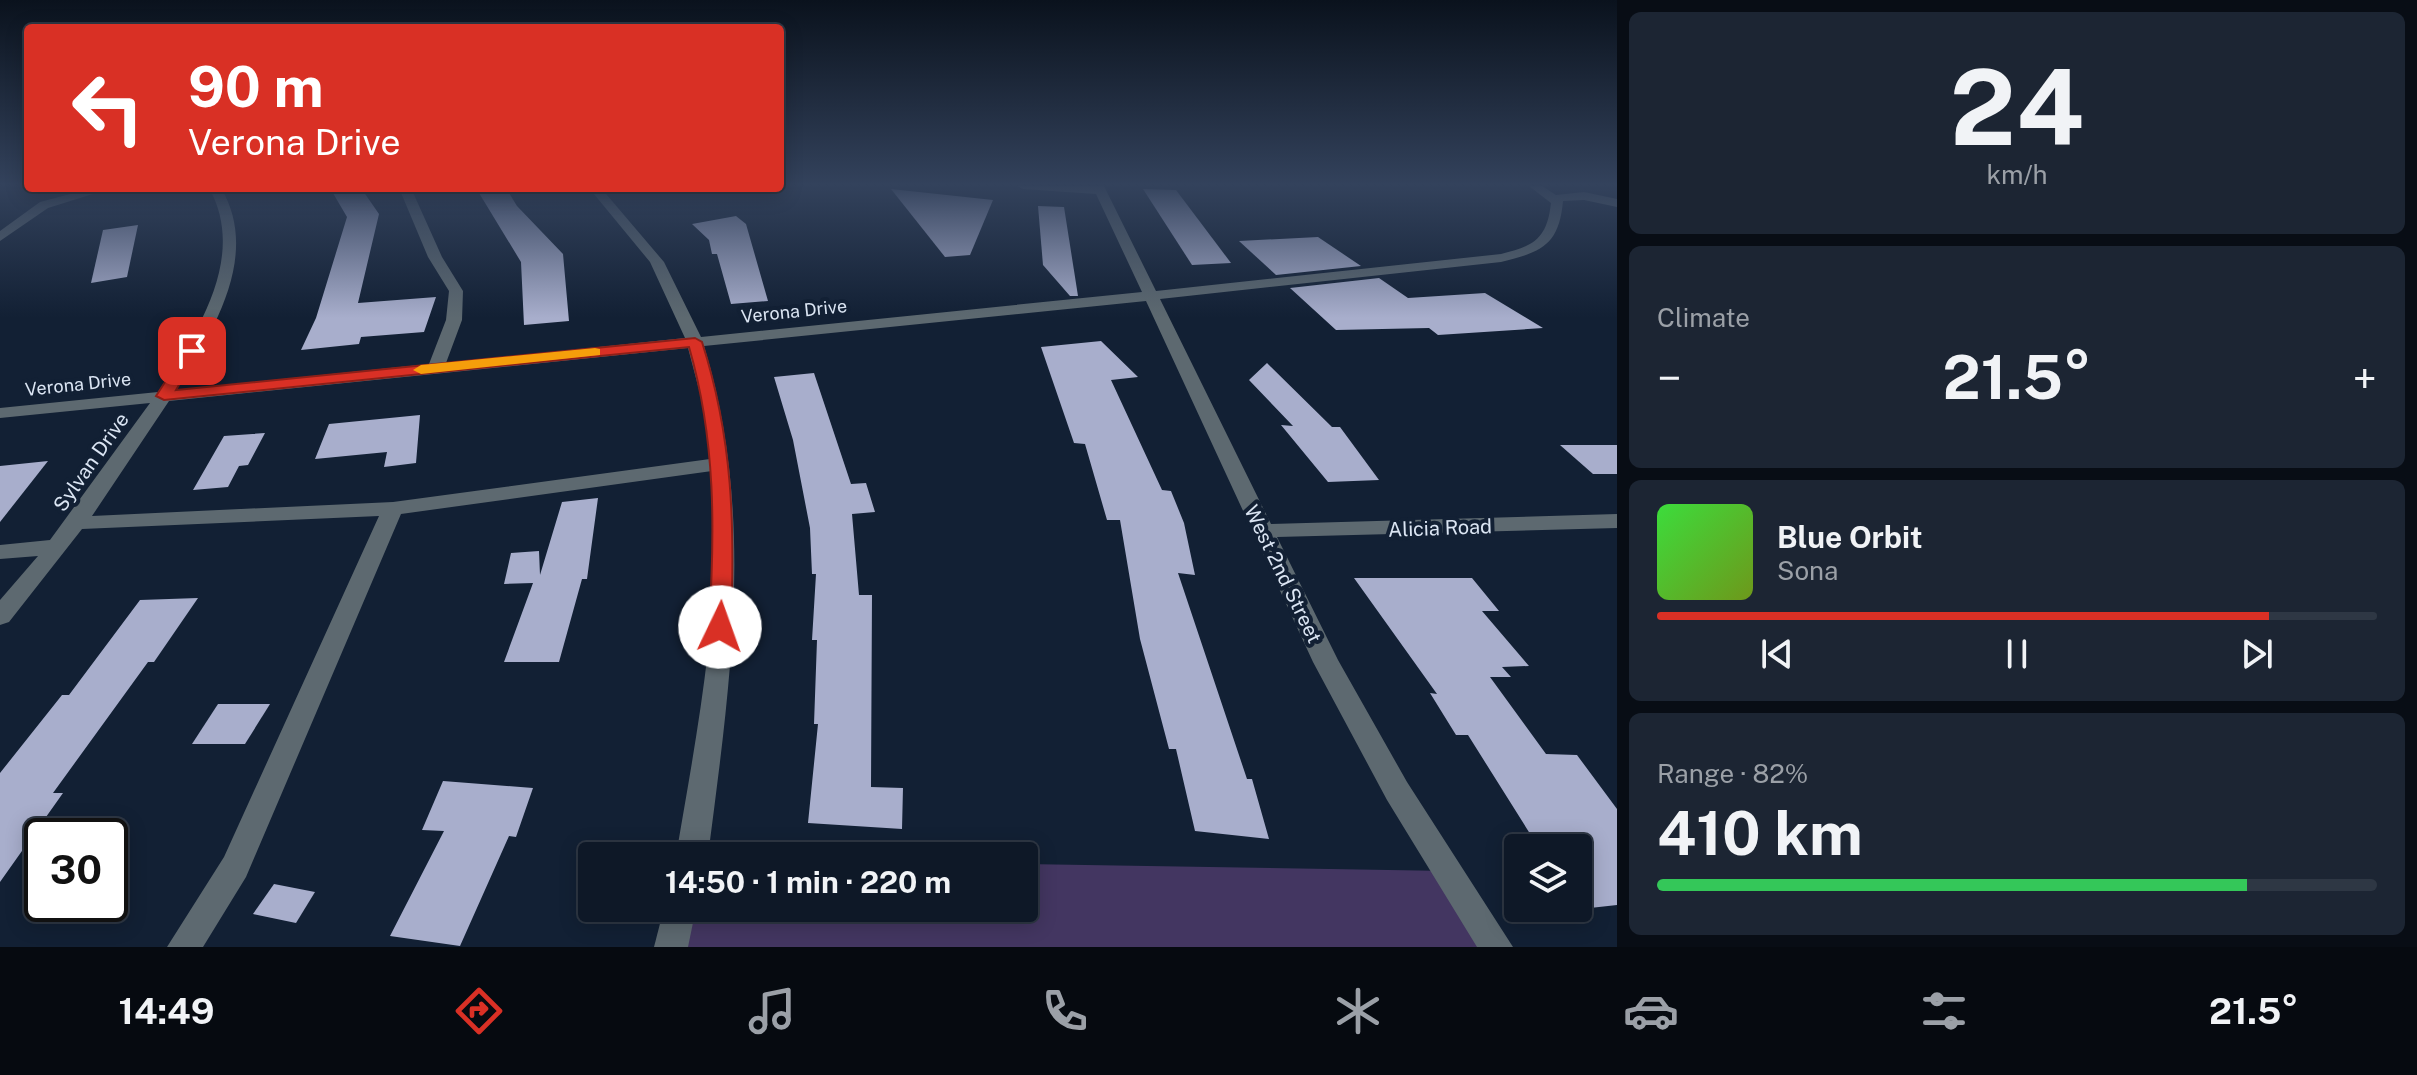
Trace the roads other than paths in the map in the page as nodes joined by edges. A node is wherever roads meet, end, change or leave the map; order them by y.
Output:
1 (230, 230) edge
2 (423, 230) edge
3 (632, 230) edge
4 (1118, 230) edge
5 (1550, 230) edge
6 (1149, 297) junction
7 (695, 342) junction
8 (436, 368) junction
9 (164, 396) junction
10 (0, 413) edge
11 (720, 464) junction
12 (393, 509) junction
13 (1617, 521) edge
14 (75, 523) junction
15 (1262, 531) junction
16 (57, 547) junction
17 (0, 552) edge
18 (0, 616) edge
19 (694, 842) edge
20 (677, 922) edge
21 (184, 947) edge
22 (671, 947) edge
23 (1496, 947) edge

1 - 9 street, Sylvan Drive
2 - 8 street
3 - 7 street
4 - 6 street, West 2nd Street
5 - 6 street, Verona Drive
6 - 7 street, Verona Drive
6 - 15 street, West 2nd Street
7 - 8 street, Verona Drive
7 - 11 street
8 - 9 street, Verona Drive
9 - 10 street, Verona Drive
9 - 14 street, Sylvan Drive
11 - 12 street
11 - 19 street
12 - 14 street
12 - 21 street
13 - 15 street, Alicia Road
14 - 16 street, Sylvan Drive
15 - 23 street, West 2nd Street
16 - 17 street
16 - 18 street, Sylvan Drive
20 - 22 street

